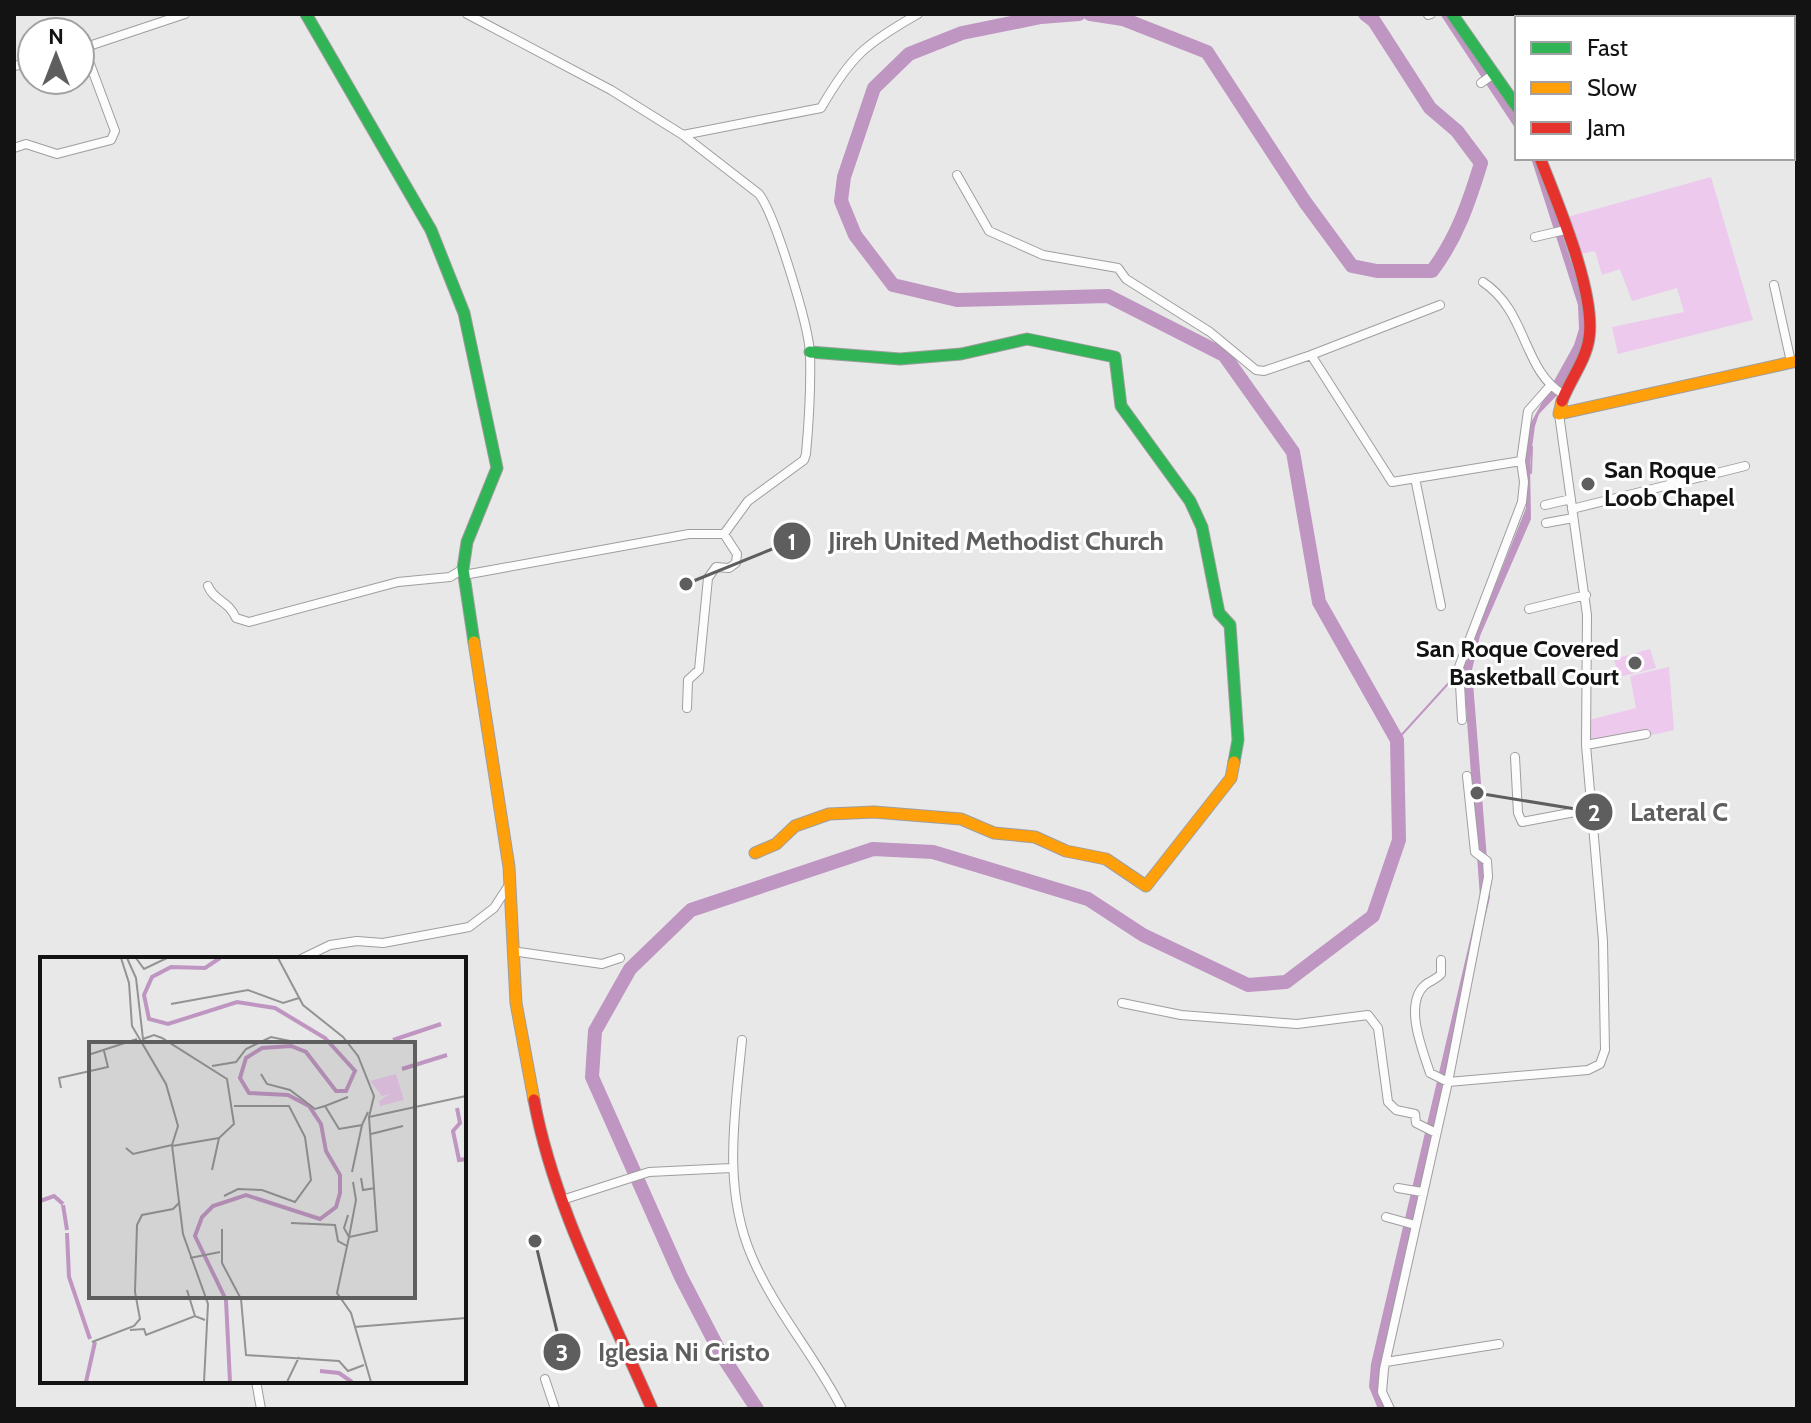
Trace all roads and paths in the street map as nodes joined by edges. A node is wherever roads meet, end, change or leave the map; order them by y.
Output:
1 (185, 14) edge
2 (306, 14) edge
3 (467, 14) edge
4 (918, 14) edge
5 (1452, 14) edge
6 (96, 44) edge
7 (1493, 74) junction
8 (1481, 83) dead end
9 (96, 84) edge
10 (1515, 104) edge
11 (683, 135) junction
12 (14, 148) edge
13 (1541, 160) edge
14 (957, 175) dead end
15 (1561, 231) junction
16 (1535, 237) dead end
17 (1483, 282) dead end
18 (1774, 285) dead end
19 (1440, 305) dead end
20 (810, 352) junction
21 (1311, 355) junction
22 (1794, 362) edge
23 (1550, 386) junction
24 (1562, 394) junction
25 (1559, 414) junction
26 (1521, 461) junction
27 (1745, 466) dead end
28 (1415, 478) junction
29 (1571, 499) junction
30 (1545, 505) dead end
31 (1572, 513) junction
32 (1546, 523) dead end
33 (724, 534) junction
34 (464, 572) junction
35 (208, 586) dead end
36 (1586, 595) junction
37 (1441, 606) dead end
38 (1529, 609) dead end
39 (687, 708) dead end
40 (1462, 720) dead end
41 (1646, 734) dead end
42 (1586, 745) junction
43 (1515, 757) dead end
44 (1467, 776) dead end
45 (1591, 809) junction
46 (755, 853) dead end
47 (510, 884) junction
48 (512, 951) junction
49 (305, 957) edge
50 (620, 958) dead end
51 (1441, 960) dead end
52 (1122, 1003) dead end
53 (742, 1040) dead end
54 (1444, 1079) junction
55 (1432, 1132) junction
56 (731, 1168) junction
57 (1398, 1188) dead end
58 (1418, 1192) junction
59 (562, 1200) junction
60 (1386, 1217) dead end
61 (1410, 1223) junction
62 (1499, 1344) dead end
63 (1386, 1362) junction
64 (545, 1379) dead end
65 (256, 1383) edge
66 (261, 1409) edge
67 (555, 1409) edge
68 (652, 1409) edge
69 (842, 1409) edge
70 (1390, 1409) edge

1 - 6 street
2 - 34 street
3 - 11 street
4 - 11 street
5 - 7 street
7 - 8 street
7 - 10 street
9 - 12 street
11 - 20 street
13 - 15 street
14 - 21 street
15 - 16 street
15 - 24 street
17 - 23 street
18 - 22 street
19 - 21 street
20 - 33 street
20 - 46 street
21 - 28 street
22 - 25 street
23 - 24 street
23 - 26 street
24 - 25 street
25 - 29 street
26 - 28 street
26 - 40 street
27 - 31 street
28 - 37 street
29 - 30 street
29 - 31 street
31 - 32 street
31 - 36 street
33 - 34 street
33 - 39 street
34 - 35 street
34 - 47 street
36 - 38 street
36 - 42 street
41 - 42 street
42 - 45 street
43 - 45 street
44 - 54 street
45 - 54 street
47 - 48 street
47 - 49 street
48 - 50 street
48 - 59 street
51 - 54 street
52 - 55 street
53 - 56 street
54 - 55 street
55 - 58 street
56 - 59 street
56 - 69 street
57 - 58 street
58 - 61 street
59 - 68 street
60 - 61 street
61 - 63 street
62 - 63 street
63 - 70 street
64 - 67 street
65 - 66 street

